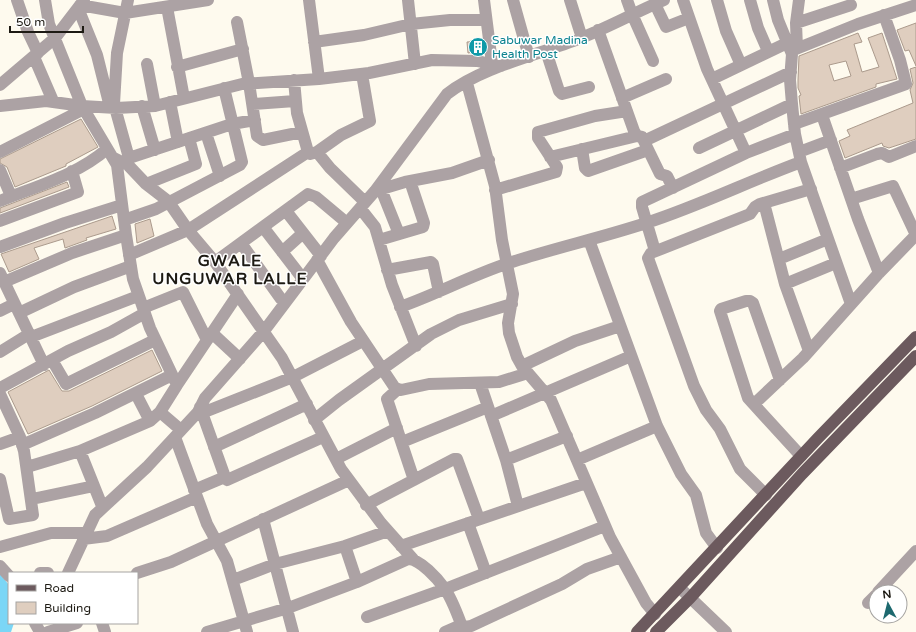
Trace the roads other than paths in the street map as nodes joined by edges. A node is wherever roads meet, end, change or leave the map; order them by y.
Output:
1 (17, 0) edge
2 (45, 0) edge
3 (128, 0) edge
4 (208, 0) edge
5 (309, 0) edge
6 (408, 0) edge
7 (484, 0) edge
8 (513, 0) edge
9 (570, 0) edge
10 (628, 0) edge
11 (682, 0) edge
12 (717, 0) edge
13 (750, 0) edge
14 (773, 0) edge
15 (799, 0) edge
16 (659, 2) edge
17 (850, 2) edge
18 (81, 4) edge
19 (916, 5) edge
20 (167, 7) junction
21 (125, 14) junction
22 (632, 14) junction
23 (884, 15) junction
24 (689, 18) junction
25 (486, 20) junction
26 (237, 22) dead end
27 (796, 23) junction
28 (411, 24) junction
29 (858, 24) junction
30 (598, 30) junction
31 (55, 38) junction
32 (582, 38) junction
33 (314, 42) junction
34 (792, 47) junction
35 (243, 49) junction
36 (546, 51) junction
37 (768, 51) junction
38 (36, 55) junction
39 (529, 57) junction
40 (653, 61) dead end
41 (147, 64) dead end
42 (415, 64) junction
43 (496, 65) junction
44 (741, 65) junction
45 (177, 67) junction
46 (791, 72) junction
47 (362, 74) junction
48 (319, 79) junction
49 (666, 79) dead end
50 (712, 79) junction
51 (294, 80) junction
52 (250, 83) junction
53 (467, 83) junction
54 (0, 84) edge
55 (589, 87) dead end
56 (224, 88) junction
57 (184, 98) junction
58 (622, 98) junction
59 (53, 101) junction
60 (295, 101) junction
61 (170, 102) junction
62 (253, 104) junction
63 (792, 104) junction
64 (723, 105) junction
65 (0, 106) edge
66 (115, 106) junction
67 (142, 106) junction
68 (155, 106) junction
69 (83, 107) junction
70 (627, 111) junction
71 (822, 115) junction
72 (255, 120) junction
73 (232, 124) junction
74 (794, 129) junction
75 (735, 130) junction
76 (302, 132) junction
77 (206, 133) junction
78 (184, 140) junction
79 (831, 140) junction
80 (643, 142) junction
81 (916, 146) edge
82 (582, 148) junction
83 (699, 148) dead end
84 (155, 150) junction
85 (0, 152) edge
86 (312, 152) junction
87 (746, 153) junction
88 (214, 156) junction
89 (550, 156) junction
90 (118, 157) junction
91 (800, 157) junction
92 (489, 160) junction
93 (197, 162) junction
94 (840, 168) junction
95 (0, 170) edge
96 (72, 171) junction
97 (220, 176) junction
98 (410, 181) junction
99 (146, 184) junction
100 (673, 188) junction
101 (810, 189) junction
102 (378, 190) junction
103 (495, 190) junction
104 (6, 199) edge
105 (851, 199) junction
106 (168, 201) junction
107 (764, 203) junction
108 (122, 205) junction
109 (362, 205) junction
110 (286, 210) junction
111 (124, 220) junction
112 (0, 221) edge
113 (347, 223) junction
114 (646, 223) junction
115 (263, 227) junction
116 (188, 230) junction
117 (303, 233) junction
118 (399, 234) junction
119 (126, 235) junction
120 (828, 239) junction
121 (379, 240) junction
122 (590, 240) junction
123 (240, 243) junction
124 (0, 247) edge
125 (656, 251) junction
126 (282, 252) junction
127 (319, 258) junction
128 (779, 259) junction
129 (130, 261) junction
130 (215, 262) junction
131 (509, 263) junction
132 (836, 263) junction
133 (388, 270) junction
134 (879, 272) junction
135 (1, 278) edge
136 (303, 279) junction
137 (785, 284) junction
138 (439, 292) junction
139 (238, 294) junction
140 (138, 296) junction
141 (281, 299) dead end
142 (512, 304) junction
143 (851, 304) junction
144 (400, 307) junction
145 (16, 308) junction
146 (144, 310) junction
147 (0, 312) edge
148 (620, 326) junction
149 (264, 331) junction
150 (30, 336) junction
151 (210, 337) junction
152 (916, 337) edge
153 (155, 340) junction
154 (363, 341) junction
155 (416, 346) junction
156 (809, 351) junction
157 (0, 352) edge
158 (631, 356) junction
159 (916, 356) edge
160 (240, 359) junction
161 (48, 362) junction
162 (382, 369) junction
163 (525, 369) junction
164 (293, 377) junction
165 (174, 380) junction
166 (780, 380) junction
167 (480, 383) junction
168 (0, 388) edge
169 (398, 389) junction
170 (546, 392) junction
171 (0, 394) edge
172 (136, 394) junction
173 (307, 404) junction
174 (754, 404) junction
175 (201, 410) junction
176 (160, 412) junction
177 (490, 412) junction
178 (314, 420) junction
179 (150, 421) junction
180 (657, 426) junction
181 (397, 428) junction
182 (178, 433) junction
183 (567, 436) junction
184 (323, 437) junction
185 (21, 441) junction
186 (402, 442) junction
187 (0, 444) edge
188 (214, 447) junction
189 (80, 451) junction
190 (801, 456) junction
191 (336, 459) junction
192 (506, 460) junction
193 (577, 460) junction
194 (27, 467) junction
195 (225, 478) junction
196 (0, 479) edge
197 (349, 480) junction
198 (414, 480) junction
199 (586, 483) junction
200 (94, 486) junction
201 (196, 494) junction
202 (766, 495) junction
203 (32, 500) junction
204 (366, 504) junction
205 (102, 506) junction
206 (518, 506) junction
207 (263, 519) junction
208 (474, 521) junction
209 (605, 526) junction
210 (388, 531) junction
211 (85, 536) junction
212 (216, 540) junction
213 (345, 546) junction
214 (401, 546) junction
215 (0, 547) edge
216 (717, 548) junction
217 (916, 551) edge
218 (621, 557) junction
219 (413, 559) junction
220 (275, 564) junction
221 (0, 566) edge
222 (72, 572) edge
223 (138, 573) edge
224 (486, 573) junction
225 (8, 575) edge
226 (233, 580) junction
227 (357, 582) junction
228 (885, 584) edge
229 (680, 588) junction
230 (445, 589) junction
231 (690, 598) junction
232 (288, 608) junction
233 (655, 614) junction
234 (367, 617) dead end
235 (36, 624) edge
236 (74, 624) edge
237 (245, 626) edge
238 (462, 628) edge
239 (42, 632) edge
240 (48, 632) edge
241 (207, 632) edge
242 (293, 632) edge
243 (445, 632) edge
244 (637, 632) edge
245 (656, 632) edge
246 (726, 632) edge

1 - 38 street
2 - 31 street
3 - 21 street
4 - 20 street
5 - 33 street
6 - 28 street
7 - 25 street
8 - 39 street
9 - 32 street
10 - 22 street
11 - 24 street
12 - 44 street
13 - 37 street
14 - 34 street
15 - 27 street
16 - 22 street
16 - 24 street
17 - 27 street
17 - 29 street
18 - 21 street
18 - 31 street
18 - 66 street
19 - 23 street
20 - 21 street
20 - 45 street
21 - 66 street
22 - 30 street
22 - 40 street
23 - 29 street
23 - 71 street
24 - 50 street
25 - 28 street
25 - 43 street
26 - 35 street
27 - 34 street
28 - 33 street
28 - 42 street
29 - 34 street
30 - 32 street
30 - 58 street
31 - 38 street
31 - 69 street
32 - 36 street
33 - 48 street
34 - 37 street
34 - 46 street
35 - 45 street
35 - 52 street
36 - 39 street
36 - 55 street
37 - 44 street
38 - 54 street
38 - 59 street
39 - 43 street
41 - 68 street
42 - 43 street
42 - 47 street
43 - 53 street
44 - 50 street
45 - 57 street
46 - 63 street
46 - 64 street
47 - 48 street
47 - 86 street
48 - 51 street
49 - 58 street
50 - 64 street
51 - 52 street
51 - 60 street
52 - 56 street
52 - 62 street
53 - 92 street
53 - 102 street
56 - 57 street
56 - 73 street
57 - 61 street
58 - 70 street
59 - 65 street
59 - 69 street
60 - 62 street
60 - 76 street
61 - 68 street
61 - 78 street
62 - 72 street
63 - 74 street
63 - 75 street
64 - 75 street
64 - 80 street
66 - 67 street
66 - 69 street
66 - 90 street
67 - 68 street
67 - 84 street
69 - 85 street
69 - 90 street
70 - 80 street
70 - 89 street
71 - 74 street
71 - 79 street
72 - 73 street
72 - 76 street
73 - 77 street
73 - 97 street
74 - 87 street
74 - 91 street
75 - 83 street
75 - 87 street
76 - 86 street
77 - 78 street
77 - 88 street
78 - 84 street
78 - 93 street
79 - 91 street
79 - 94 street
80 - 82 street
80 - 82 street
80 - 100 street
81 - 94 street
82 - 89 street
84 - 90 street
86 - 109 street
86 - 116 street
87 - 100 street
88 - 93 street
88 - 97 street
89 - 103 street
90 - 96 street
90 - 99 street
90 - 108 street
91 - 101 street
91 - 114 street
92 - 98 street
92 - 103 street
93 - 99 street
94 - 105 street
95 - 104 street
96 - 104 street
96 - 112 street
97 - 106 street
98 - 102 street
98 - 118 street
99 - 106 street
100 - 114 street
101 - 107 street
101 - 120 street
102 - 109 street
102 - 118 street
103 - 131 street
105 - 134 street
105 - 134 street
106 - 111 street
106 - 116 street
107 - 125 street
107 - 128 street
108 - 111 street
108 - 124 street
109 - 113 street
109 - 121 street
110 - 113 street
110 - 115 street
110 - 117 street
111 - 119 street
113 - 127 street
114 - 122 street
114 - 125 street
115 - 123 street
115 - 126 street
116 - 129 street
116 - 130 street
117 - 126 street
117 - 127 street
118 - 121 street
119 - 129 street
119 - 135 street
120 - 128 street
120 - 132 street
121 - 133 street
122 - 131 street
122 - 148 street
123 - 130 street
123 - 141 street
125 - 202 street
126 - 136 street
127 - 136 street
127 - 154 street
128 - 137 street
129 - 140 street
129 - 145 street
130 - 139 street
131 - 138 street
131 - 142 street
132 - 137 street
132 - 143 street
133 - 138 street
133 - 144 street
134 - 143 street
135 - 145 street
136 - 149 street
137 - 156 street
138 - 144 street
139 - 149 street
139 - 151 street
140 - 146 street
140 - 150 street
142 - 155 street
142 - 163 street
143 - 156 street
144 - 155 street
145 - 147 street
145 - 150 street
146 - 151 street
146 - 153 street
146 - 161 street
148 - 158 street
148 - 163 street
149 - 160 street
149 - 164 street
150 - 157 street
150 - 161 street
151 - 160 street
151 - 165 street
152 - 190 main road
153 - 161 street
153 - 165 street
154 - 162 street
154 - 164 street
155 - 162 street
156 - 166 street
158 - 170 street
158 - 180 street
159 - 231 main road
160 - 175 street
161 - 168 street
162 - 169 street
162 - 178 street
163 - 167 street
163 - 170 street
164 - 173 street
164 - 175 street
165 - 172 street
165 - 176 street
166 - 174 street
166 - 174 street
167 - 169 street
167 - 177 street
169 - 181 street
170 - 177 street
170 - 183 street
171 - 185 street
172 - 179 street
172 - 185 street
173 - 178 street
173 - 188 street
174 - 190 street
175 - 182 street
175 - 188 street
176 - 179 street
176 - 182 street
177 - 186 street
177 - 192 street
178 - 184 street
179 - 189 street
180 - 193 street
180 - 216 street
181 - 186 street
181 - 191 street
182 - 201 street
182 - 205 street
183 - 192 street
183 - 193 street
184 - 191 street
184 - 195 street
185 - 187 street
185 - 194 street
186 - 198 street
188 - 195 street
189 - 194 street
189 - 200 street
190 - 202 main road
191 - 197 street
192 - 206 street
193 - 199 street
194 - 203 street
195 - 201 street
196 - 203 street
197 - 204 street
197 - 207 street
198 - 204 street
198 - 208 street
199 - 206 street
199 - 209 street
200 - 203 street
200 - 205 street
201 - 211 street
201 - 212 street
202 - 216 main road
204 - 210 street
205 - 211 street
206 - 208 street
207 - 212 street
207 - 220 street
208 - 214 street
208 - 224 street
209 - 218 street
209 - 224 street
210 - 213 street
210 - 214 street
211 - 215 street
211 - 222 street
212 - 223 street
212 - 226 street
213 - 220 street
213 - 227 street
214 - 219 street
216 - 229 main road
217 - 228 street
218 - 233 street
218 - 238 street
219 - 227 street
219 - 230 street
220 - 226 street
220 - 232 street
221 - 225 street
224 - 230 street
226 - 237 street
227 - 232 street
229 - 231 street
229 - 233 main road
230 - 234 street
230 - 238 street
231 - 245 main road
231 - 246 street
232 - 237 street
232 - 242 street
233 - 244 main road
235 - 239 street
236 - 240 street
237 - 241 street
238 - 243 street

